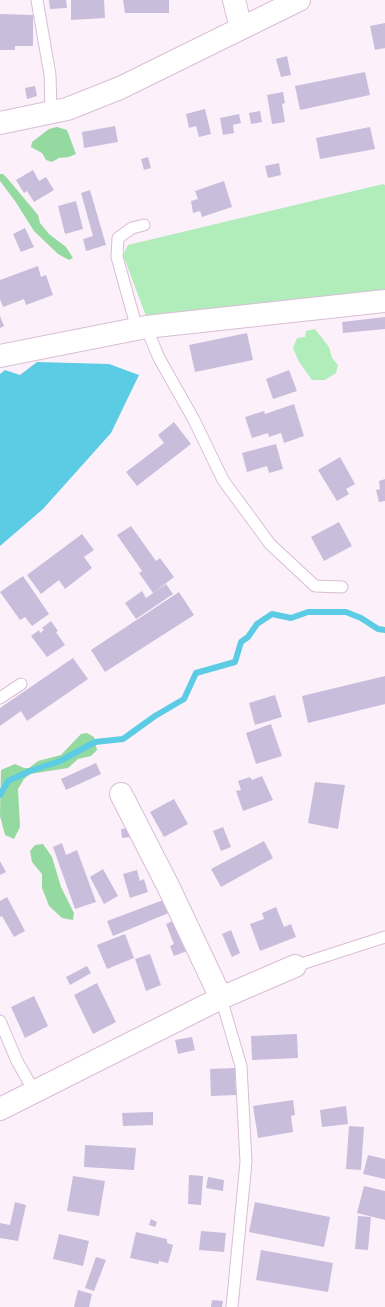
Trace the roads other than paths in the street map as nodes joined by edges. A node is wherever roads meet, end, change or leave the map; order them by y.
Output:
1 (37, 0) edge
2 (234, 0) edge
3 (299, 0) edge
4 (241, 28) junction
5 (51, 112) junction
6 (0, 123) edge
7 (144, 225) dead end
8 (385, 301) edge
9 (142, 328) junction
10 (0, 356) edge
11 (342, 587) dead end
12 (21, 684) dead end
13 (0, 698) edge
14 (121, 794) dead end
15 (385, 937) edge
16 (295, 966) joint
17 (221, 998) junction
18 (0, 1021) edge
19 (34, 1091) junction
20 (0, 1109) edge
21 (232, 1307) edge

1 - 5 lane
2 - 4 street
3 - 4 street
4 - 5 street
5 - 6 street
7 - 9 lane
8 - 9 street
9 - 10 street
9 - 11 lane
12 - 13 lane
14 - 17 street
15 - 16 lane
16 - 17 street
17 - 19 street
17 - 21 lane
18 - 19 lane
19 - 20 street

